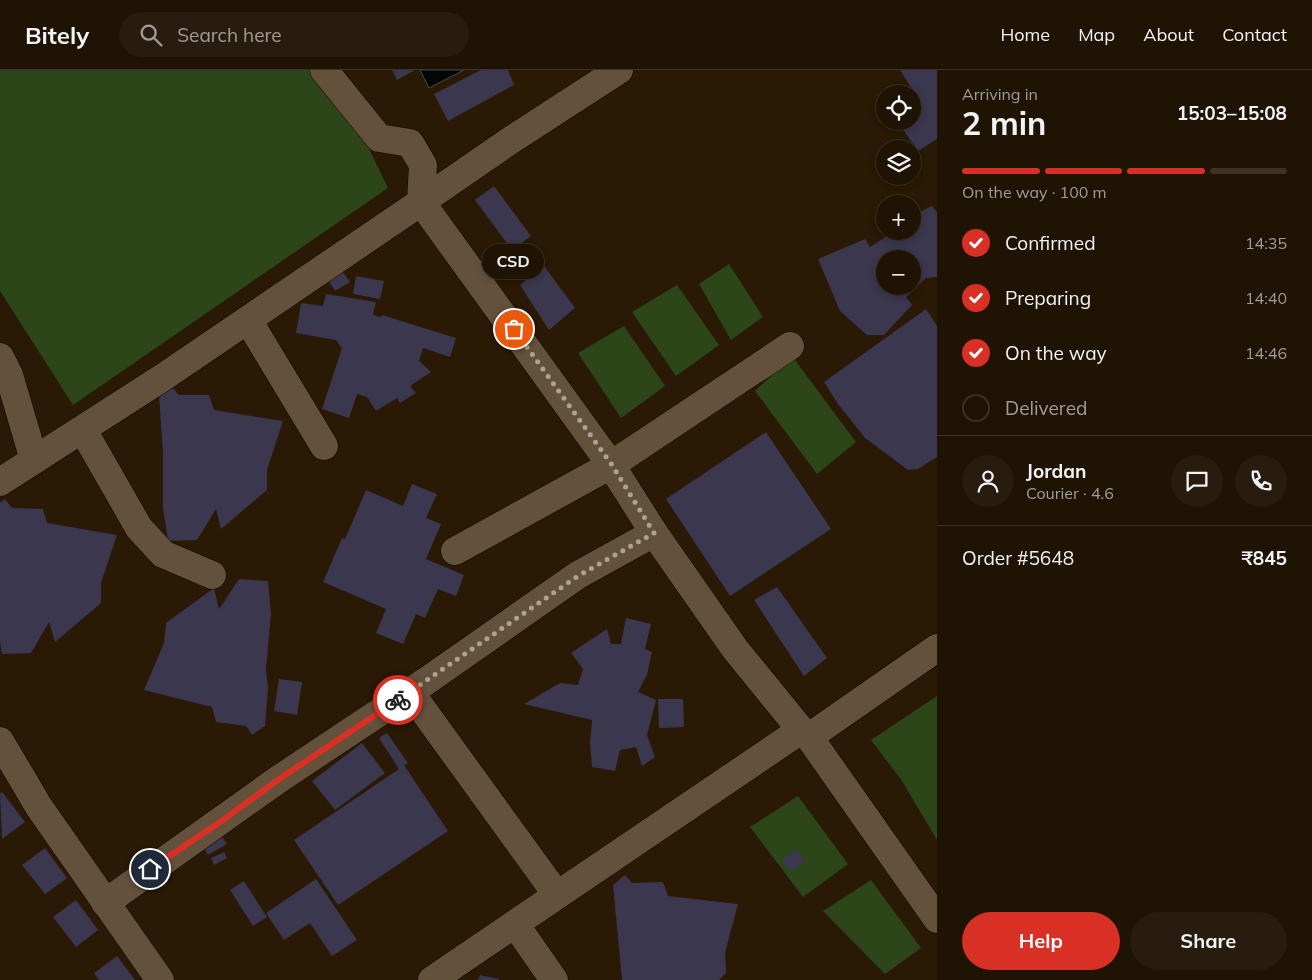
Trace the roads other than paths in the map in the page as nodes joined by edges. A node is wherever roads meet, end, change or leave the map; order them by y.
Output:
1 (324, 70) edge
2 (620, 70) edge
3 (421, 202) junction
4 (248, 320) junction
5 (790, 346) dead end
6 (0, 357) edge
7 (83, 430) junction
8 (324, 446) dead end
9 (34, 460) junction
10 (612, 465) junction
11 (0, 482) edge
12 (654, 533) junction
13 (455, 551) dead end
14 (212, 576) dead end
15 (937, 648) edge
16 (410, 692) junction
17 (805, 734) junction
18 (0, 741) edge
19 (557, 895) junction
20 (105, 903) junction
21 (937, 919) edge
22 (515, 924) junction
23 (160, 980) edge
24 (432, 980) edge
25 (554, 980) edge

1 - 3 street
2 - 3 street
3 - 4 street
3 - 10 street
4 - 7 street
4 - 8 street
5 - 10 street
6 - 9 street
7 - 9 street
7 - 14 street
9 - 11 street
10 - 12 street
10 - 13 street
12 - 16 street
12 - 17 street
15 - 17 street
16 - 19 street
16 - 20 street
17 - 19 street
17 - 21 street
18 - 20 street
19 - 22 street
20 - 23 street
22 - 24 street
22 - 25 street

